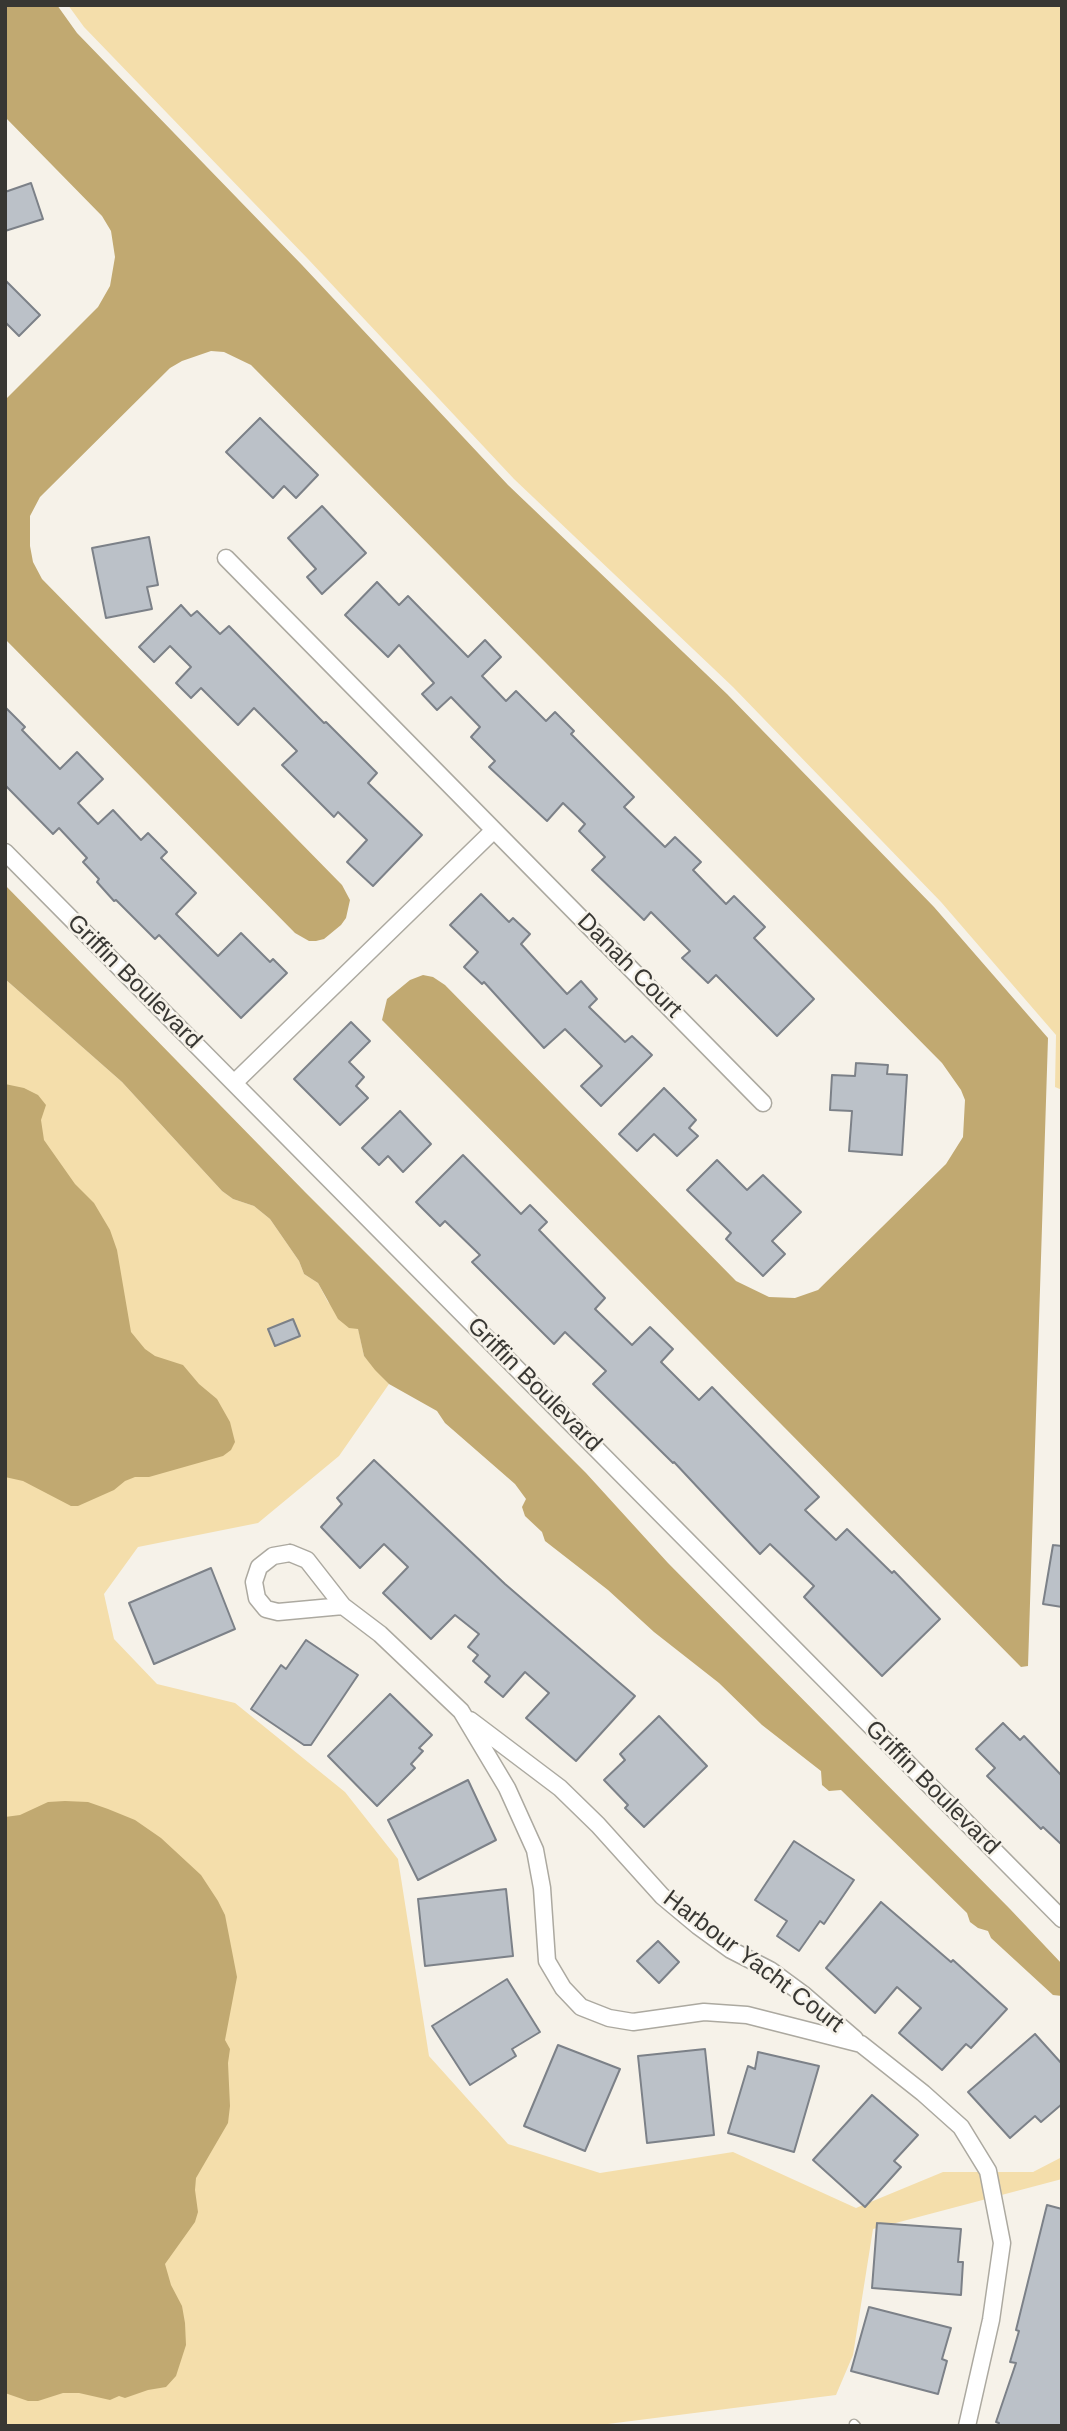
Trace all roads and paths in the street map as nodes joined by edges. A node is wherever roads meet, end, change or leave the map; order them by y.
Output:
1 (226, 558) dead end
2 (494, 830) junction
3 (5, 852) edge
4 (234, 1083) junction
5 (763, 1103) dead end
6 (343, 1606) junction
7 (461, 1711) junction
8 (1062, 1918) edge
9 (861, 2044) junction
10 (967, 2426) edge

1 - 2 street, Danah Court
2 - 4 street
2 - 5 street, Danah Court
3 - 4 street, Griffin Boulevard
4 - 8 street, Griffin Boulevard
6 - 6 street, Harbour Yacht Court
6 - 7 street, Harbour Yacht Court
7 - 9 street, Harbour Yacht Court
7 - 9 street, Harbour Yacht Court
9 - 10 street, Harbour Yacht Court

